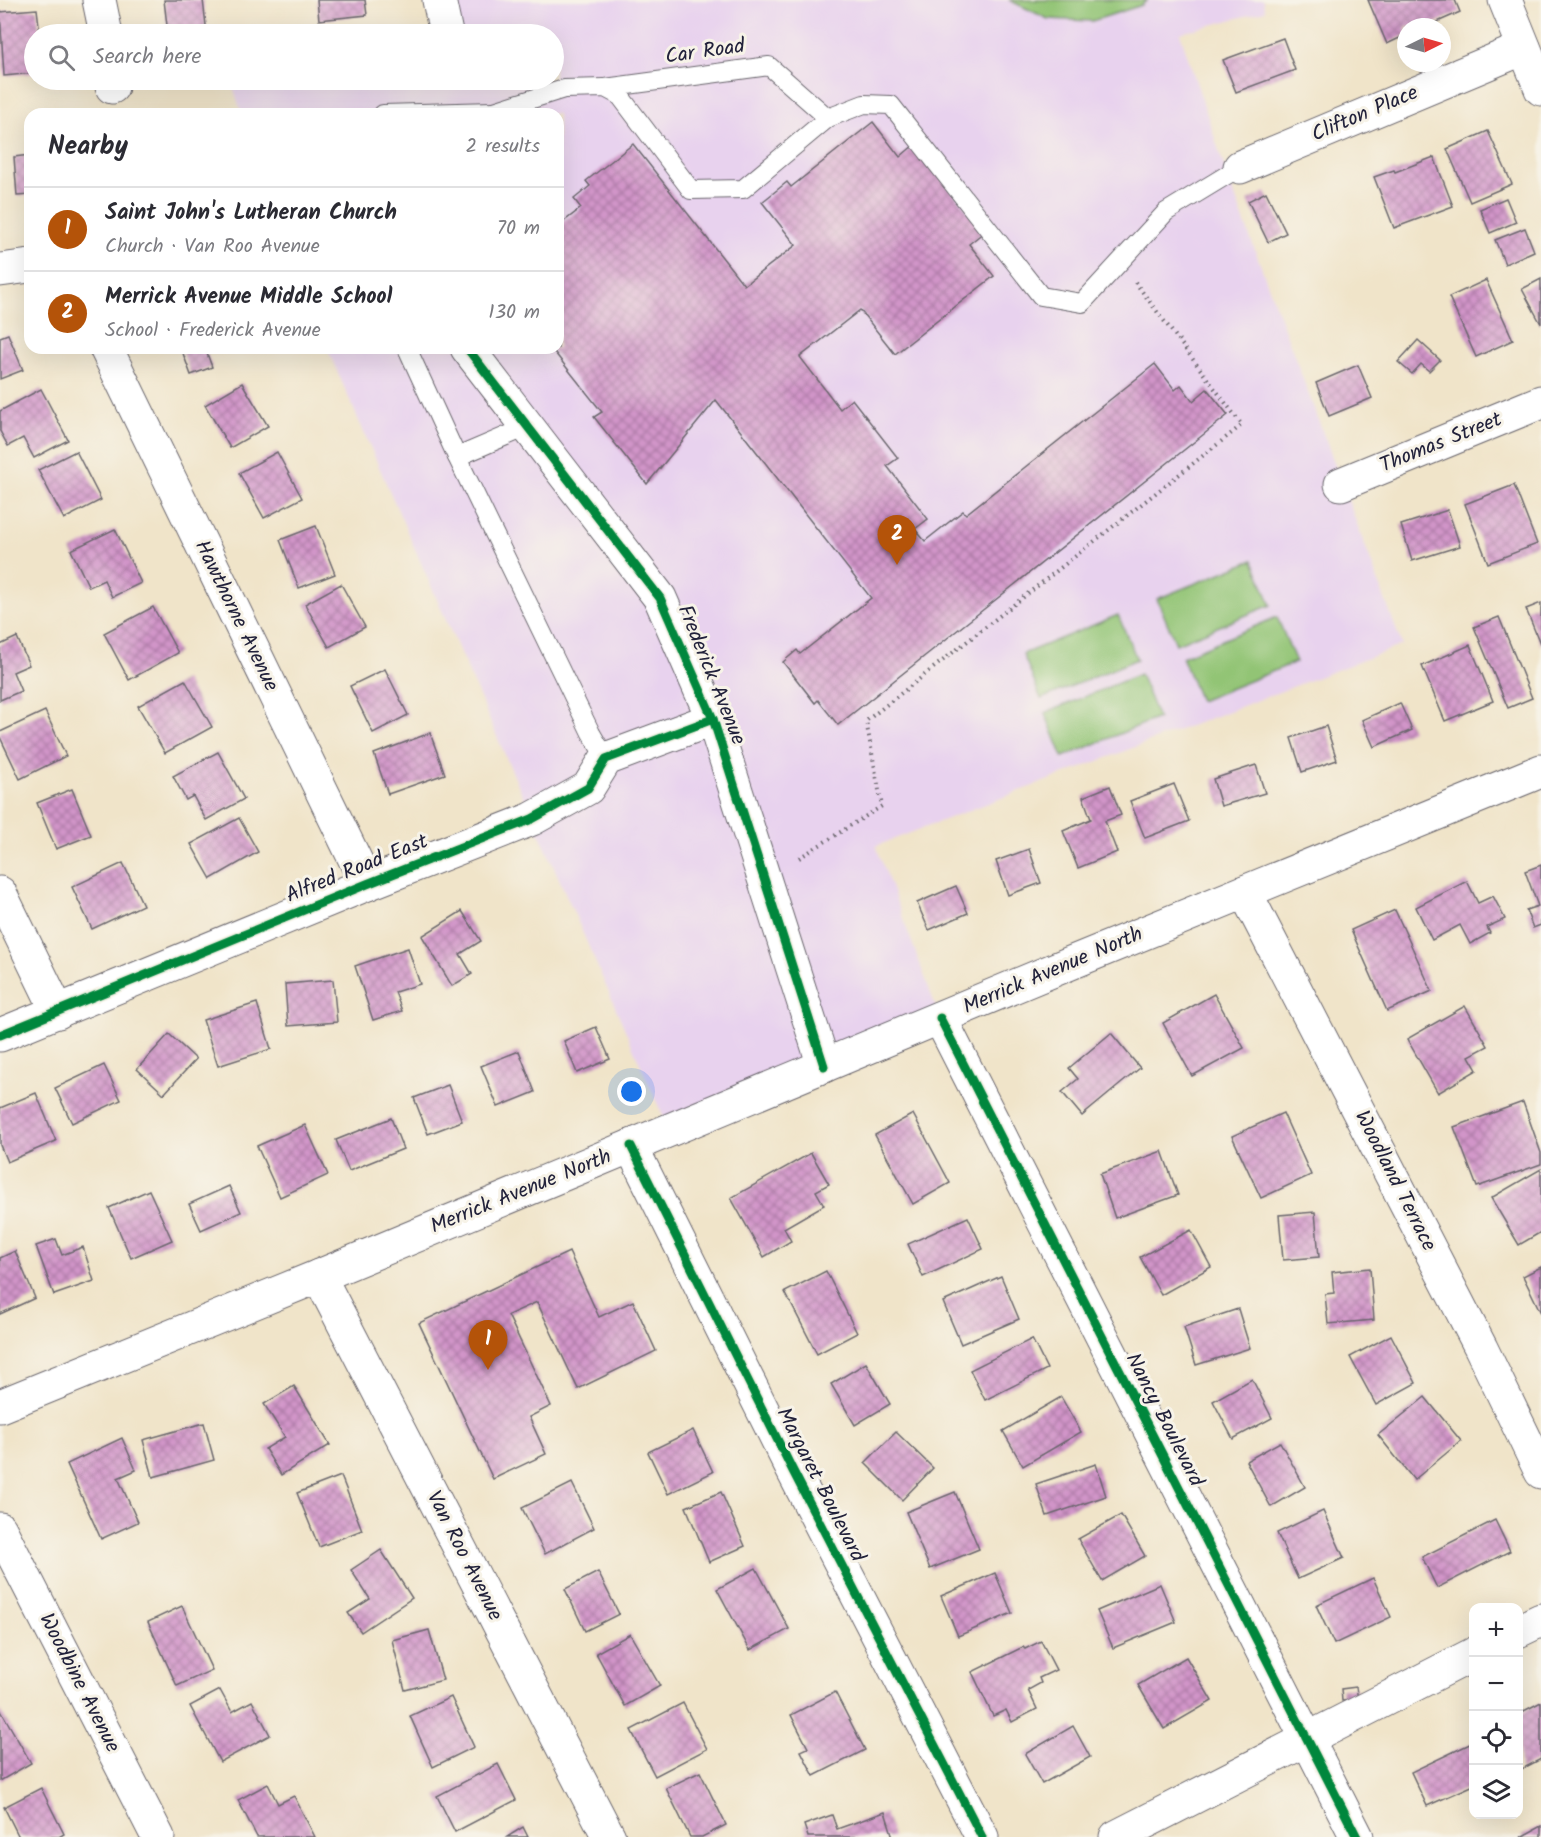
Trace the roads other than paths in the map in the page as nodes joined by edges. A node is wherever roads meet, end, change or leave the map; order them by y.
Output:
1 (99, 0) edge
2 (439, 0) edge
3 (1505, 0) edge
4 (104, 24) edge
5 (444, 24) edge
6 (1524, 48) junction
7 (605, 88) junction
8 (564, 89) edge
9 (1541, 89) edge
10 (561, 90) edge
11 (508, 108) edge
12 (828, 118) junction
13 (1240, 167) joint
14 (24, 267) edge
15 (0, 270) edge
16 (109, 354) edge
17 (410, 354) edge
18 (471, 354) edge
19 (1541, 402) edge
20 (527, 427) junction
21 (457, 457) junction
22 (1341, 484) dead end
23 (713, 719) junction
24 (606, 759) junction
25 (1541, 771) edge
26 (367, 885) junction
27 (1245, 892) junction
28 (0, 893) edge
29 (57, 1012) junction
30 (940, 1018) junction
31 (0, 1035) edge
32 (824, 1066) junction
33 (631, 1146) junction
34 (319, 1276) junction
35 (0, 1406) edge
36 (1541, 1472) edge
37 (0, 1529) edge
38 (1541, 1620) edge
39 (1523, 1629) edge
40 (1469, 1656) edge
41 (1306, 1740) junction
42 (158, 1837) edge
43 (609, 1837) edge
44 (982, 1837) edge
45 (1116, 1837) edge
46 (1357, 1837) edge

1 - 4 street
2 - 5 street
3 - 6 street
6 - 9 street
6 - 13 street, Clifton Place
7 - 8 lane, Car Road
7 - 12 lane, Car Road
7 - 12 lane
10 - 11 lane, Car Road
12 - 13 lane
14 - 15 street
16 - 26 street, Hawthorne Avenue
17 - 21 lane
18 - 20 street, Frederick Avenue
19 - 22 street, Thomas Street
20 - 21 lane
20 - 23 street, Frederick Avenue
21 - 24 lane
23 - 24 street
23 - 32 street, Frederick Avenue
24 - 26 street, Alfred Road East
25 - 27 street, Merrick Avenue North
26 - 29 street, Alfred Road East
27 - 30 street, Merrick Avenue North
27 - 36 street, Woodland Terrace
28 - 29 street
29 - 31 street, Alfred Road East
30 - 32 street, Merrick Avenue North
30 - 41 street, Nancy Boulevard
32 - 33 street, Merrick Avenue North
33 - 34 street, Merrick Avenue North
33 - 44 street, Margaret Boulevard
34 - 35 street, Merrick Avenue North
34 - 43 street, Van Roo Avenue
37 - 42 street, Woodbine Avenue
38 - 39 street
40 - 41 street
41 - 45 street
41 - 46 street, Nancy Boulevard

